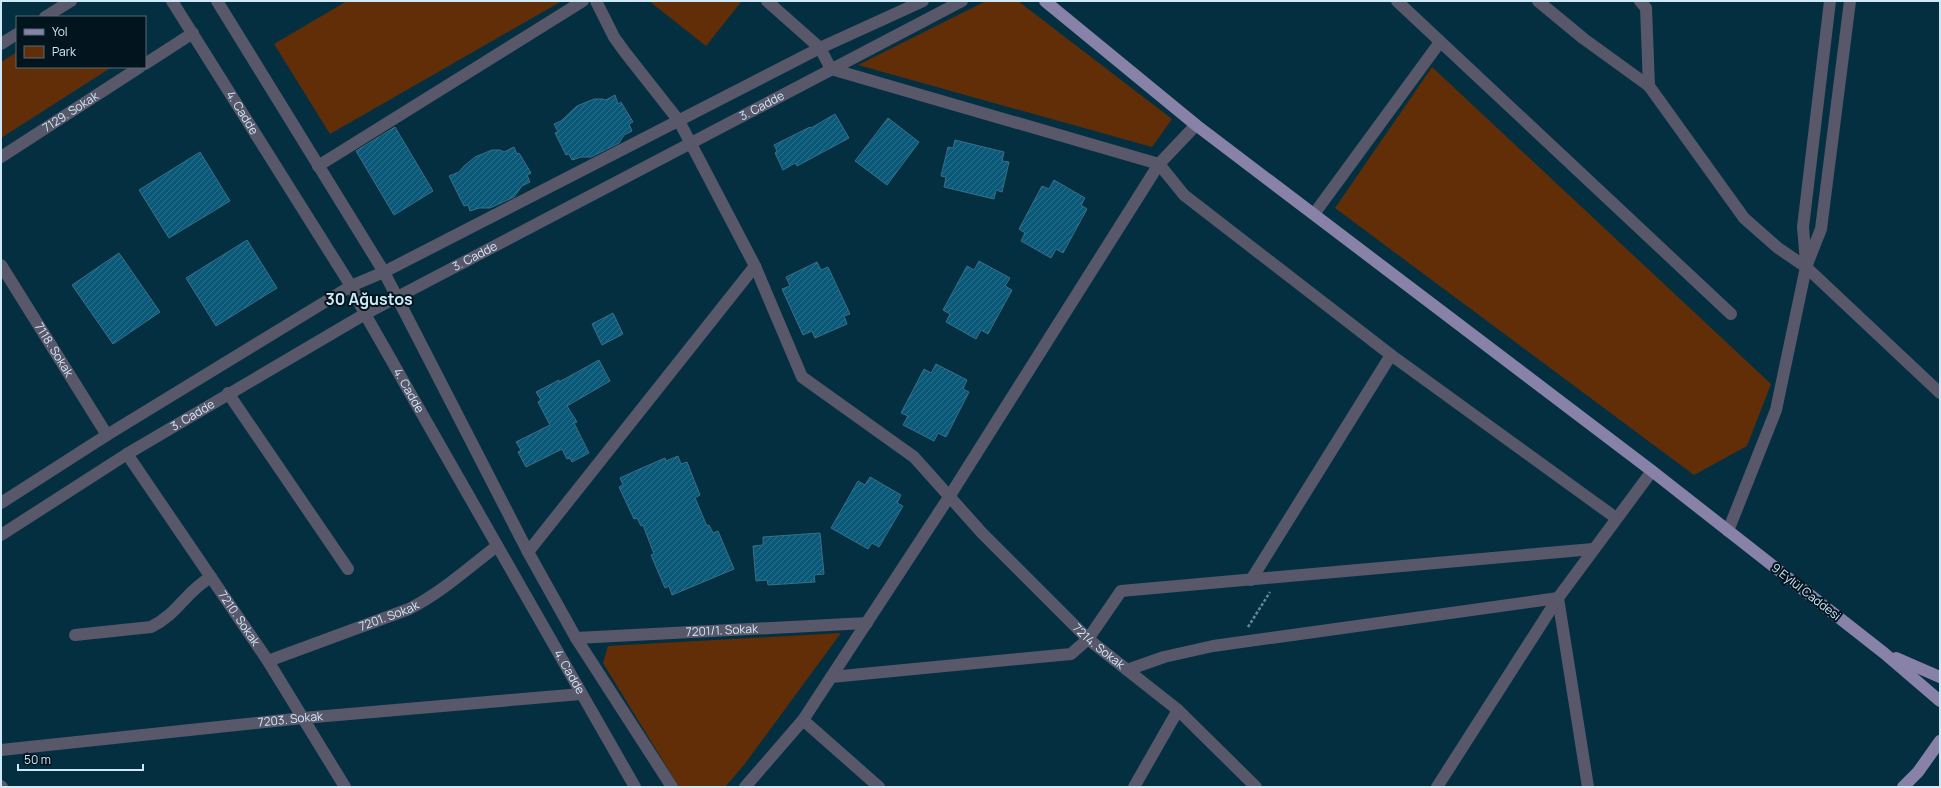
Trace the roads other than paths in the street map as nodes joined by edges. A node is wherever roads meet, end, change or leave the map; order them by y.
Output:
1 (71, 1) edge
2 (172, 1) edge
3 (217, 1) edge
4 (583, 1) edge
5 (596, 1) edge
6 (767, 1) edge
7 (923, 1) edge
8 (962, 1) edge
9 (1045, 1) edge
10 (1397, 1) edge
11 (1538, 1) edge
12 (1640, 1) edge
13 (1830, 1) edge
14 (1850, 1) edge
15 (47, 16) edge
16 (193, 33) junction
17 (16, 35) edge
18 (1440, 42) junction
19 (1, 44) edge
20 (820, 48) junction
21 (146, 63) edge
22 (138, 68) edge
23 (831, 69) junction
24 (1649, 86) junction
25 (679, 121) junction
26 (1196, 125) junction
27 (691, 144) junction
28 (1, 157) edge
29 (1159, 164) junction
30 (318, 166) junction
31 (1314, 214) junction
32 (1, 265) edge
33 (755, 266) junction
34 (1806, 267) junction
35 (384, 272) junction
36 (351, 286) junction
37 (398, 296) junction
38 (365, 314) junction
39 (1731, 314) dead end
40 (1391, 355) junction
41 (1940, 392) edge
42 (228, 393) junction
43 (107, 434) junction
44 (127, 454) junction
45 (1652, 471) junction
46 (950, 497) junction
47 (1, 503) edge
48 (1616, 518) junction
49 (1728, 531) junction
50 (1, 535) edge
51 (497, 546) junction
52 (1592, 549) junction
53 (528, 552) junction
54 (348, 569) dead end
55 (211, 577) junction
56 (1251, 580) junction
57 (1558, 598) junction
58 (867, 623) junction
59 (75, 635) dead end
60 (576, 638) junction
61 (1088, 639) junction
62 (1884, 653) junction
63 (268, 661) junction
64 (1127, 670) junction
65 (831, 677) junction
66 (1940, 677) edge
67 (581, 694) junction
68 (1940, 701) edge
69 (1178, 710) junction
70 (303, 718) junction
71 (803, 720) junction
72 (1940, 741) edge
73 (1, 750) edge
74 (345, 787) edge
75 (635, 787) edge
76 (672, 787) edge
77 (745, 787) edge
78 (880, 787) edge
79 (1134, 787) edge
80 (1256, 787) edge
81 (1437, 787) edge
82 (1588, 787) edge
83 (1903, 787) edge

1 - 15 street
2 - 16 street, 4. Cadde
3 - 30 street, 4. Cadde
4 - 30 street
5 - 25 street, 7214. Sokak
6 - 20 street
7 - 20 street, 3. Cadde
8 - 23 street, 3. Cadde
9 - 26 main road, 9 Eylül Caddesi
10 - 18 street
11 - 24 street
12 - 24 street
13 - 34 street
14 - 34 street
16 - 21 street
16 - 36 street, 4. Cadde
17 - 19 street
18 - 31 street
18 - 39 street
20 - 23 street
20 - 25 street, 3. Cadde
22 - 28 street, 7129. Sokak
23 - 27 street, 3. Cadde
23 - 29 street
24 - 34 street
25 - 27 street, 7214. Sokak
25 - 35 street, 3. Cadde
26 - 29 street
26 - 31 main road, 9 Eylül Caddesi
27 - 33 street, 7214. Sokak
27 - 37 street, 3. Cadde
29 - 40 street
29 - 46 street
30 - 35 street, 4. Cadde
31 - 45 main road, 9 Eylül Caddesi
32 - 43 street, 7118. Sokak
33 - 46 street, 7214. Sokak
33 - 53 street
34 - 41 street
34 - 49 street
35 - 36 street, 3. Cadde
35 - 37 street, 4. Cadde
36 - 38 street, 4. Cadde
36 - 43 street, 3. Cadde
37 - 38 street, 3. Cadde
37 - 53 street, 4. Cadde
38 - 42 street, 3. Cadde
38 - 51 street, 4. Cadde
40 - 48 street
40 - 56 street
42 - 44 street, 3. Cadde
42 - 54 street
43 - 47 street, 3. Cadde
44 - 50 street, 3. Cadde
44 - 55 street, 7210. Sokak
45 - 48 street
45 - 49 main road, 9 Eylül Caddesi
46 - 58 street
46 - 61 street, 7214. Sokak
48 - 52 street
49 - 62 main road, 9 Eylül Caddesi
51 - 63 street, 7201. Sokak
51 - 67 street, 4. Cadde
52 - 56 street
52 - 57 street
53 - 60 street, 4. Cadde
55 - 59 street
55 - 63 street, 7210. Sokak
56 - 61 street
57 - 64 street
57 - 81 street
57 - 82 street
58 - 60 street, 7201/1. Sokak
58 - 65 street
60 - 76 street, 4. Cadde
61 - 64 street, 7214. Sokak
61 - 65 street
62 - 66 main road, 9 Eylül Caddesi
62 - 68 main road, 9 Eylül Caddesi
63 - 70 street, 7210. Sokak
64 - 69 street, 7214. Sokak
65 - 71 street
67 - 70 street, 7203. Sokak
67 - 75 street, 4. Cadde
69 - 79 street
69 - 80 street, 7214. Sokak
70 - 73 street, 7203. Sokak
70 - 74 street, 7210. Sokak
71 - 77 street
71 - 78 street
72 - 83 main road

